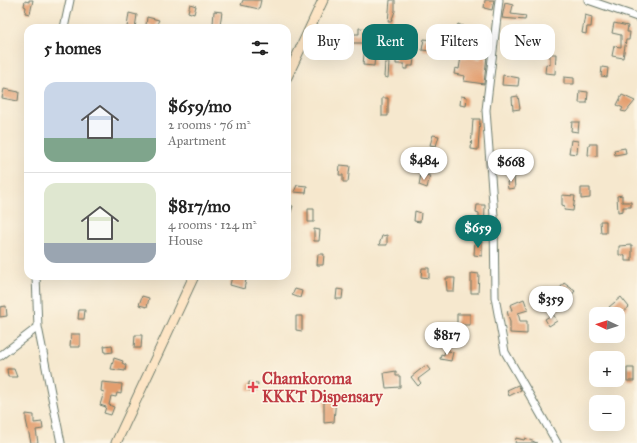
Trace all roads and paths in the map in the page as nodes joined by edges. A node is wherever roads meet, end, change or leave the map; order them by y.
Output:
1 (70, 0) edge
2 (323, 0) edge
3 (499, 0) edge
4 (588, 0) edge
5 (637, 16) edge
6 (65, 24) edge
7 (291, 68) edge
8 (36, 280) edge
9 (192, 280) edge
10 (38, 328) junction
11 (0, 356) edge
12 (61, 443) edge
13 (116, 443) edge
14 (558, 443) edge

1 - 6 street
2 - 7 street
3 - 14 street
4 - 5 street
8 - 10 street
9 - 13 street
10 - 11 street
10 - 12 street

